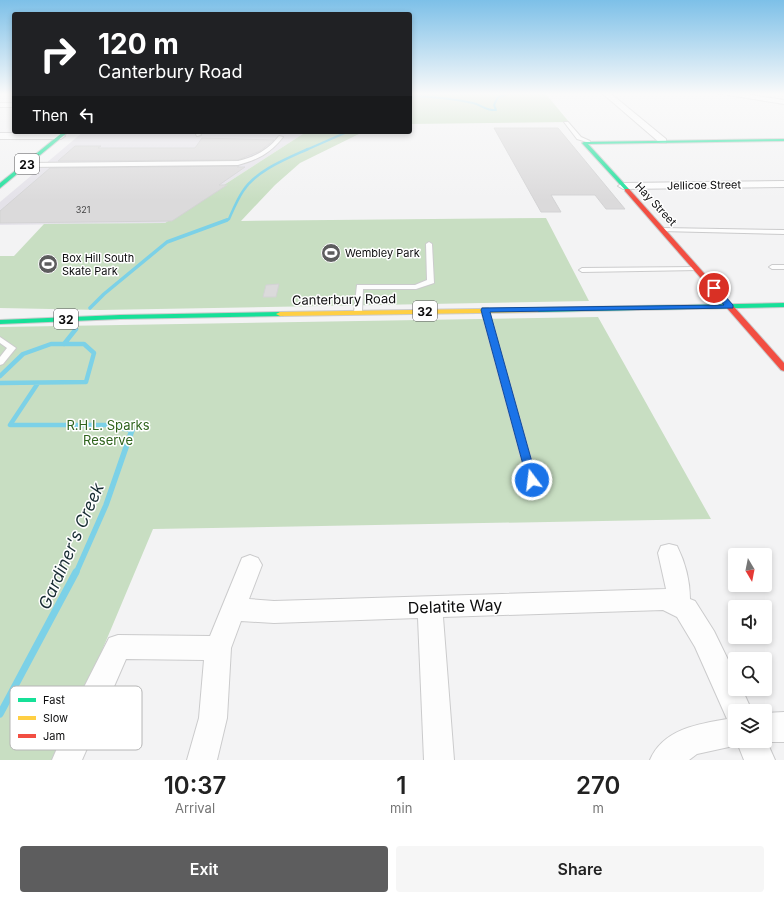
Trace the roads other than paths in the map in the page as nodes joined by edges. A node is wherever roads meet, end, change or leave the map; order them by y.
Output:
1 (571, 128) edge
2 (648, 128) edge
3 (64, 134) edge
4 (0, 136) edge
5 (282, 137) dead end
6 (784, 140) edge
7 (663, 141) junction
8 (588, 142) junction
9 (26, 165) junction
10 (0, 177) edge
11 (12, 177) junction
12 (784, 184) edge
13 (0, 186) edge
14 (623, 186) junction
15 (663, 230) junction
16 (784, 232) edge
17 (429, 244) dead end
18 (772, 267) dead end
19 (784, 267) edge
20 (697, 269) junction
21 (582, 270) dead end
22 (784, 305) edge
23 (730, 307) junction
24 (485, 310) junction
25 (358, 312) junction
26 (0, 315) edge
27 (120, 317) junction
28 (0, 322) edge
29 (0, 339) edge
30 (0, 362) edge
31 (784, 368) edge
32 (532, 480) dead end
33 (669, 552) dead end
34 (250, 564) dead end
35 (677, 605) junction
36 (430, 607) junction
37 (232, 608) junction
38 (218, 648) junction
39 (99, 686) edge
40 (735, 704) edge
41 (784, 727) edge
42 (772, 728) edge
43 (728, 733) edge
44 (754, 748) edge
45 (71, 750) edge
46 (67, 760) edge
47 (202, 760) edge
48 (440, 760) edge
49 (665, 760) edge
50 (760, 760) edge

1 - 8 lane, Hay Street
2 - 7 street
3 - 4 street
3 - 9 main road, 23
5 - 9 lane
6 - 7 main road
7 - 8 main road
8 - 14 main road, Hay Street
9 - 11 main road, 23
10 - 11 street
11 - 13 main road, 23
12 - 14 street, Jellicoe Street
14 - 15 main road, Hay Street
15 - 16 lane
15 - 20 main road, Hay Street
17 - 25 lane
18 - 19 lane
20 - 21 lane
20 - 23 main road, Hay Street
22 - 23 main road, Canterbury Road / 32
23 - 24 main road, Canterbury Road / 32
23 - 31 main road, Hay Street
24 - 25 main road, Canterbury Road / 32
24 - 32 lane
25 - 27 main road, Canterbury Road / 32
26 - 27 main road, Canterbury Road / 32
27 - 28 main road, Canterbury Road / 32
29 - 30 lane
33 - 35 street
34 - 37 street
35 - 36 street, Delatite Way
35 - 40 street
36 - 37 street, Delatite Way
36 - 48 street
37 - 38 street
38 - 39 street
38 - 47 street
41 - 42 street
43 - 49 street
44 - 50 street
45 - 46 street

